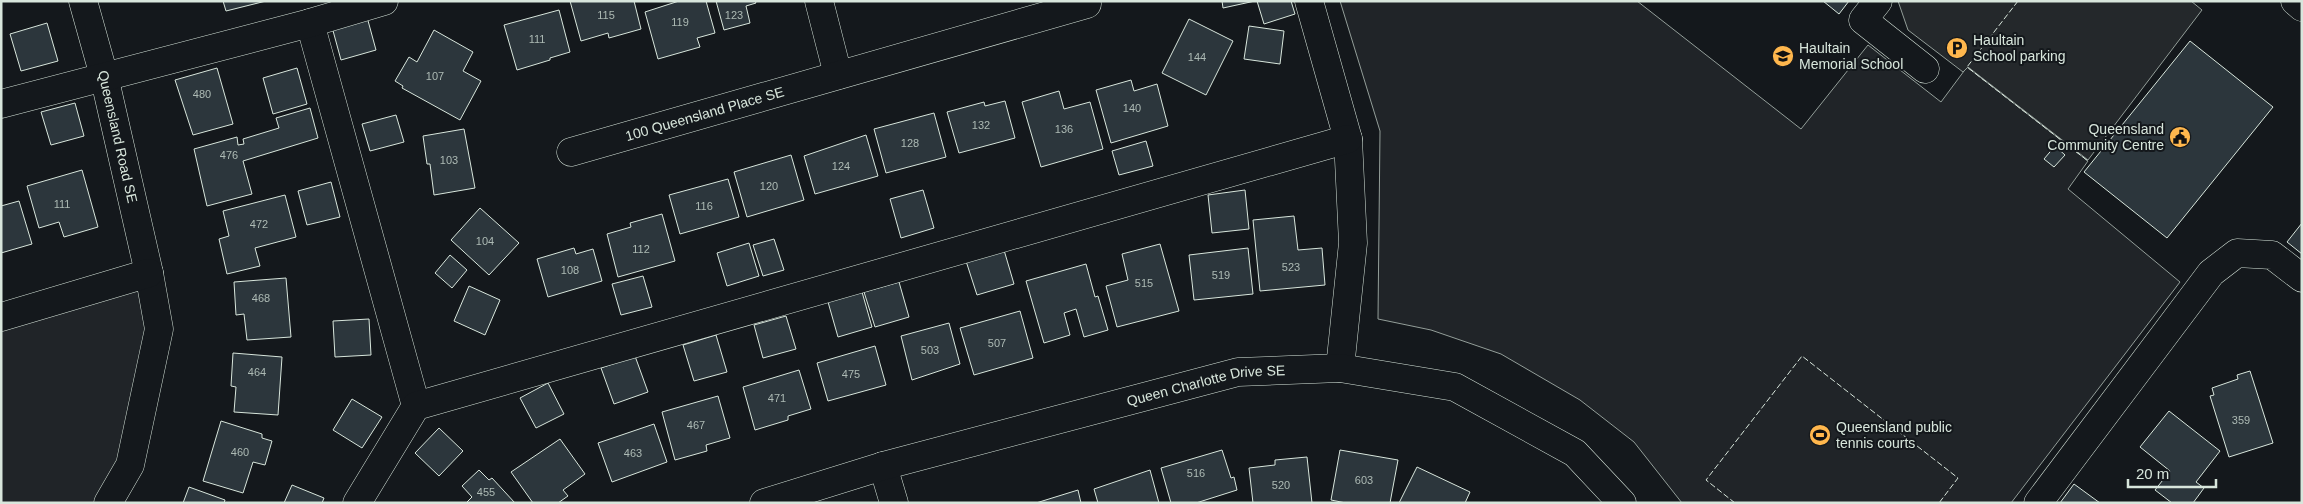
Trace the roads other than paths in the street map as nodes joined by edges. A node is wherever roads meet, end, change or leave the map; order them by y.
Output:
1 (83, 1) edge
2 (384, 1) edge
3 (819, 1) edge
4 (1309, 1) edge
5 (1878, 1) edge
6 (2294, 1) edge
7 (1087, 4) dead end
8 (2302, 7) edge
9 (310, 23) junction
10 (1925, 69) dead end
11 (838, 75) junction
12 (104, 76) junction
13 (1, 104) edge
14 (1348, 139) junction
15 (571, 152) dead end
16 (149, 273) junction
17 (2302, 278) edge
18 (1, 317) edge
19 (1340, 368) junction
20 (416, 406) junction
21 (883, 466) junction
22 (108, 503) edge
23 (357, 503) edge
24 (764, 503) edge
25 (894, 503) edge
26 (1622, 503) edge
27 (2038, 503) edge

1 - 12 street, Queensland Road SE
2 - 9 street
3 - 11 street
4 - 14 street
5 - 10 street
6 - 8 street
7 - 11 street, 100 Queensland Place SE
9 - 12 street
9 - 20 street
11 - 15 street, 100 Queensland Place SE
12 - 13 street
12 - 16 street, Queensland Road SE
14 - 19 street
14 - 20 street
16 - 18 street
16 - 22 street, Queensland Road SE
17 - 27 street
19 - 21 street, Queen Charlotte Drive SE
19 - 26 street, Queen Charlotte Drive SE
20 - 23 street
21 - 24 street, Queen Charlotte Drive SE
21 - 25 street

